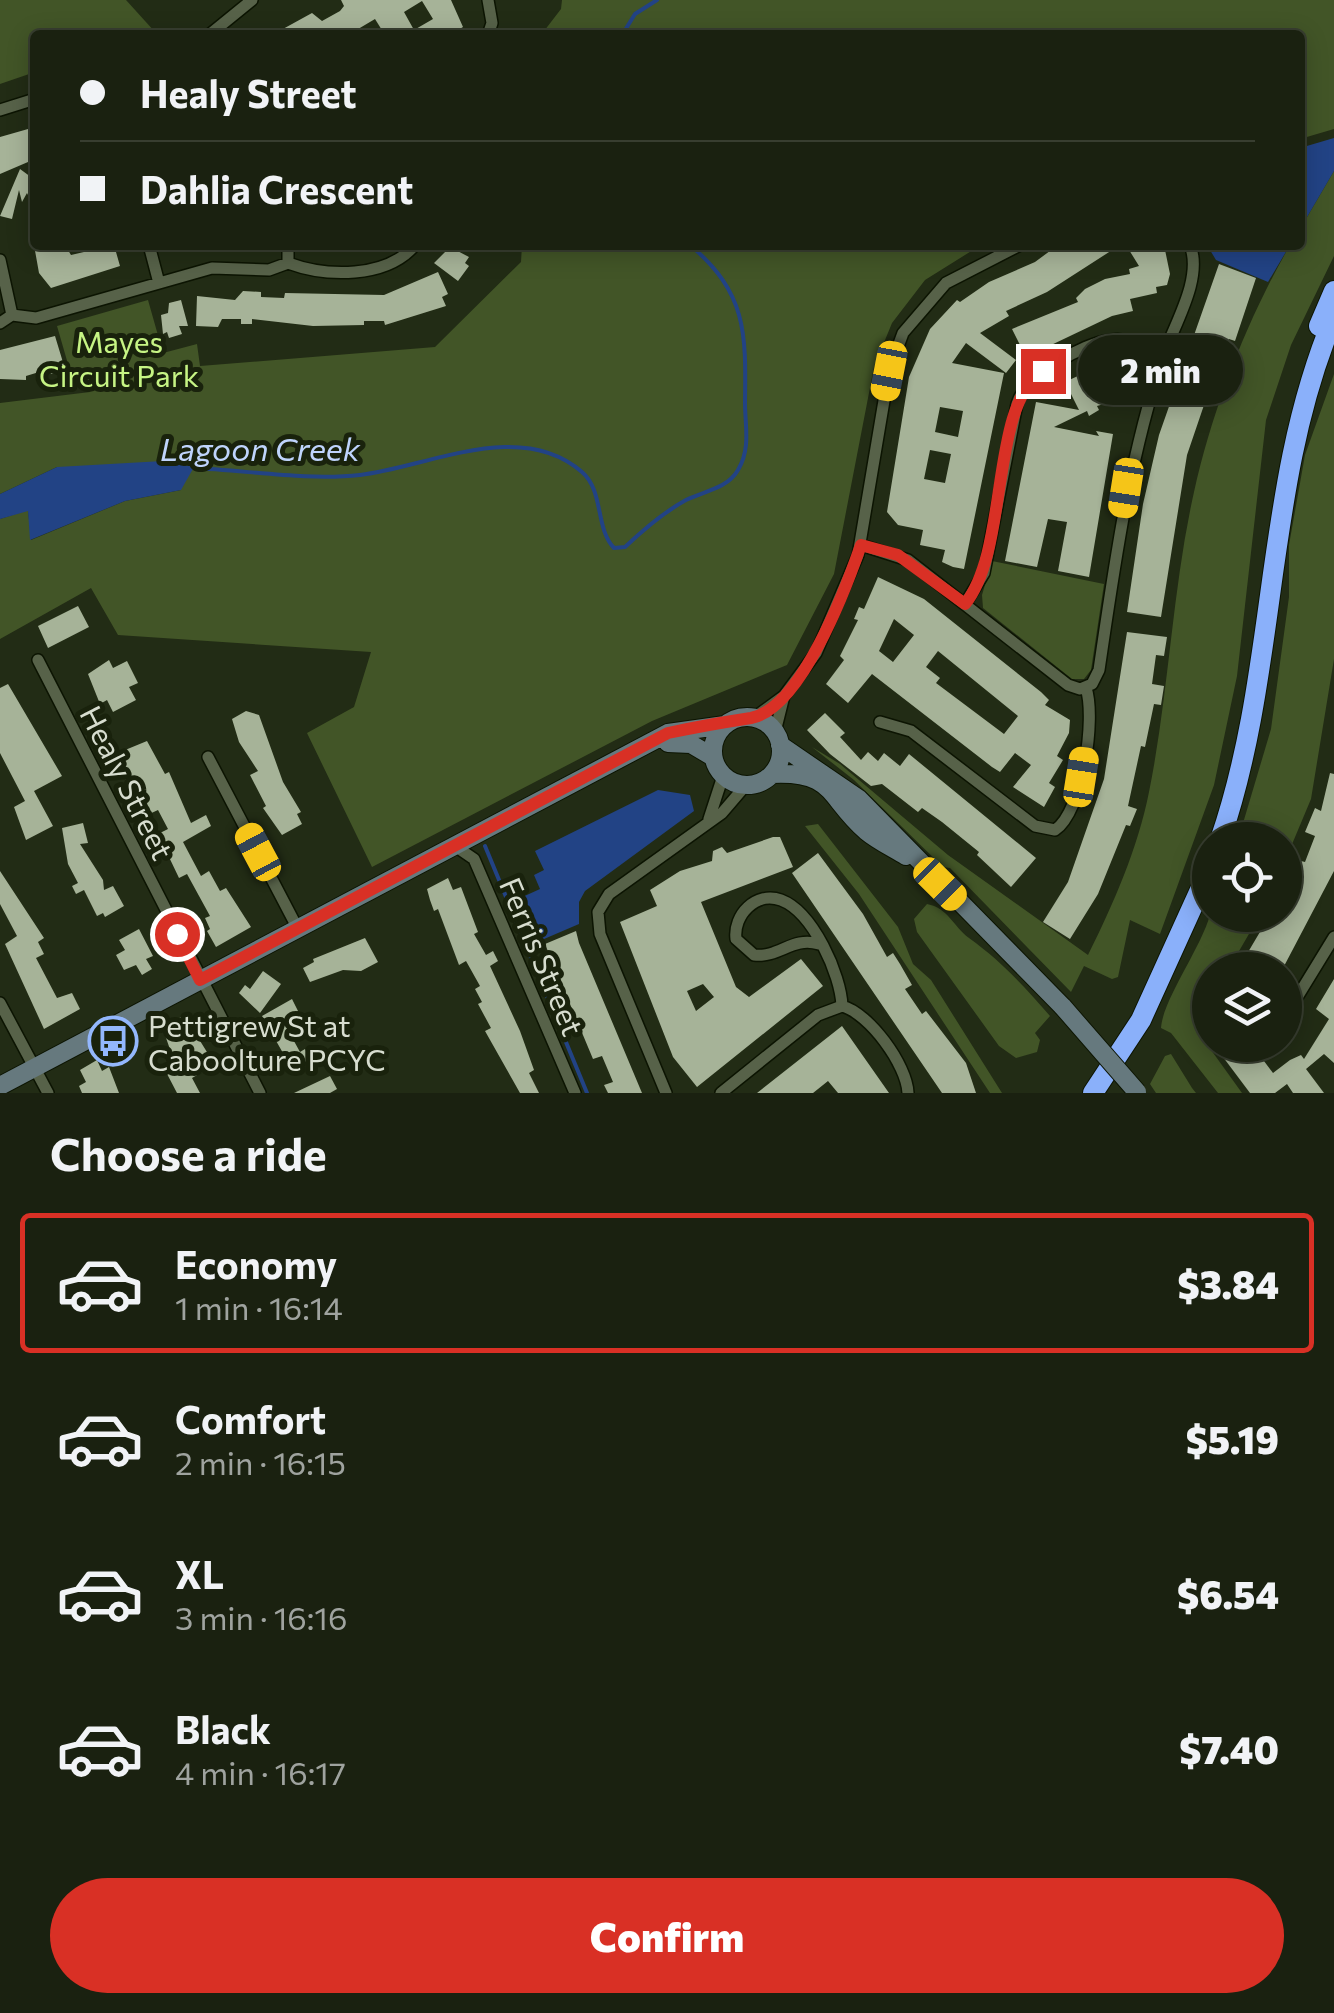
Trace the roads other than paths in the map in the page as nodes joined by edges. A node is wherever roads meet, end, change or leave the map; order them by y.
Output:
1 (252, 0) edge
2 (488, 0) edge
3 (215, 30) edge
4 (490, 30) edge
5 (30, 101) edge
6 (0, 110) edge
7 (150, 250) edge
8 (288, 250) edge
9 (410, 250) edge
10 (1010, 250) edge
11 (1191, 250) edge
12 (0, 260) edge
13 (288, 263) junction
14 (160, 283) junction
15 (1334, 292) edge
16 (12, 315) junction
17 (1334, 316) edge
18 (0, 323) edge
19 (1164, 354) junction
20 (861, 545) junction
21 (1268, 600) junction
22 (965, 604) junction
23 (38, 660) dead end
24 (1086, 688) junction
25 (784, 696) junction
26 (754, 718) junction
27 (880, 722) dead end
28 (725, 725) junction
29 (778, 738) junction
30 (651, 744) junction
31 (208, 756) dead end
32 (713, 757) junction
33 (772, 774) junction
34 (723, 776) junction
35 (746, 785) junction
36 (709, 819) junction
37 (1226, 822) edge
38 (456, 846) junction
39 (916, 860) junction
40 (1192, 909) edge
41 (298, 929) junction
42 (1334, 937) edge
43 (819, 944) junction
44 (200, 980) junction
45 (1302, 989) edge
46 (0, 1003) edge
47 (842, 1006) junction
48 (35, 1068) junction
49 (0, 1086) edge
50 (48, 1093) edge
51 (260, 1093) edge
52 (576, 1093) edge
53 (666, 1093) edge
54 (721, 1093) edge
55 (908, 1093) edge
56 (1093, 1093) edge
57 (1137, 1093) edge

1 - 3 street
2 - 4 street
5 - 6 street
7 - 14 street
8 - 13 street
9 - 13 street
10 - 20 street
11 - 19 street
12 - 16 street
13 - 14 street
14 - 16 street
15 - 21 highway
16 - 18 street
17 - 21 highway
19 - 22 street
19 - 24 street
20 - 22 street
20 - 25 street
21 - 37 highway
22 - 24 street
23 - 44 street, Healy Street
24 - 27 street
25 - 26 street
25 - 29 street
26 - 28 main road
26 - 29 main road
28 - 30 main road
28 - 32 main road
29 - 33 main road
29 - 39 main road
30 - 32 main road
30 - 38 main road
31 - 41 street
32 - 34 main road
33 - 35 main road
33 - 39 main road
34 - 35 main road
34 - 36 street
35 - 36 street
36 - 53 street
38 - 41 main road
38 - 52 street, Ferris Street
39 - 57 main road, bridge
40 - 56 highway
41 - 44 main road
42 - 45 street
43 - 43 street
43 - 47 street
44 - 48 main road
44 - 51 street, Healy Street
46 - 48 street
47 - 54 street
47 - 55 street
48 - 49 main road
48 - 50 street

